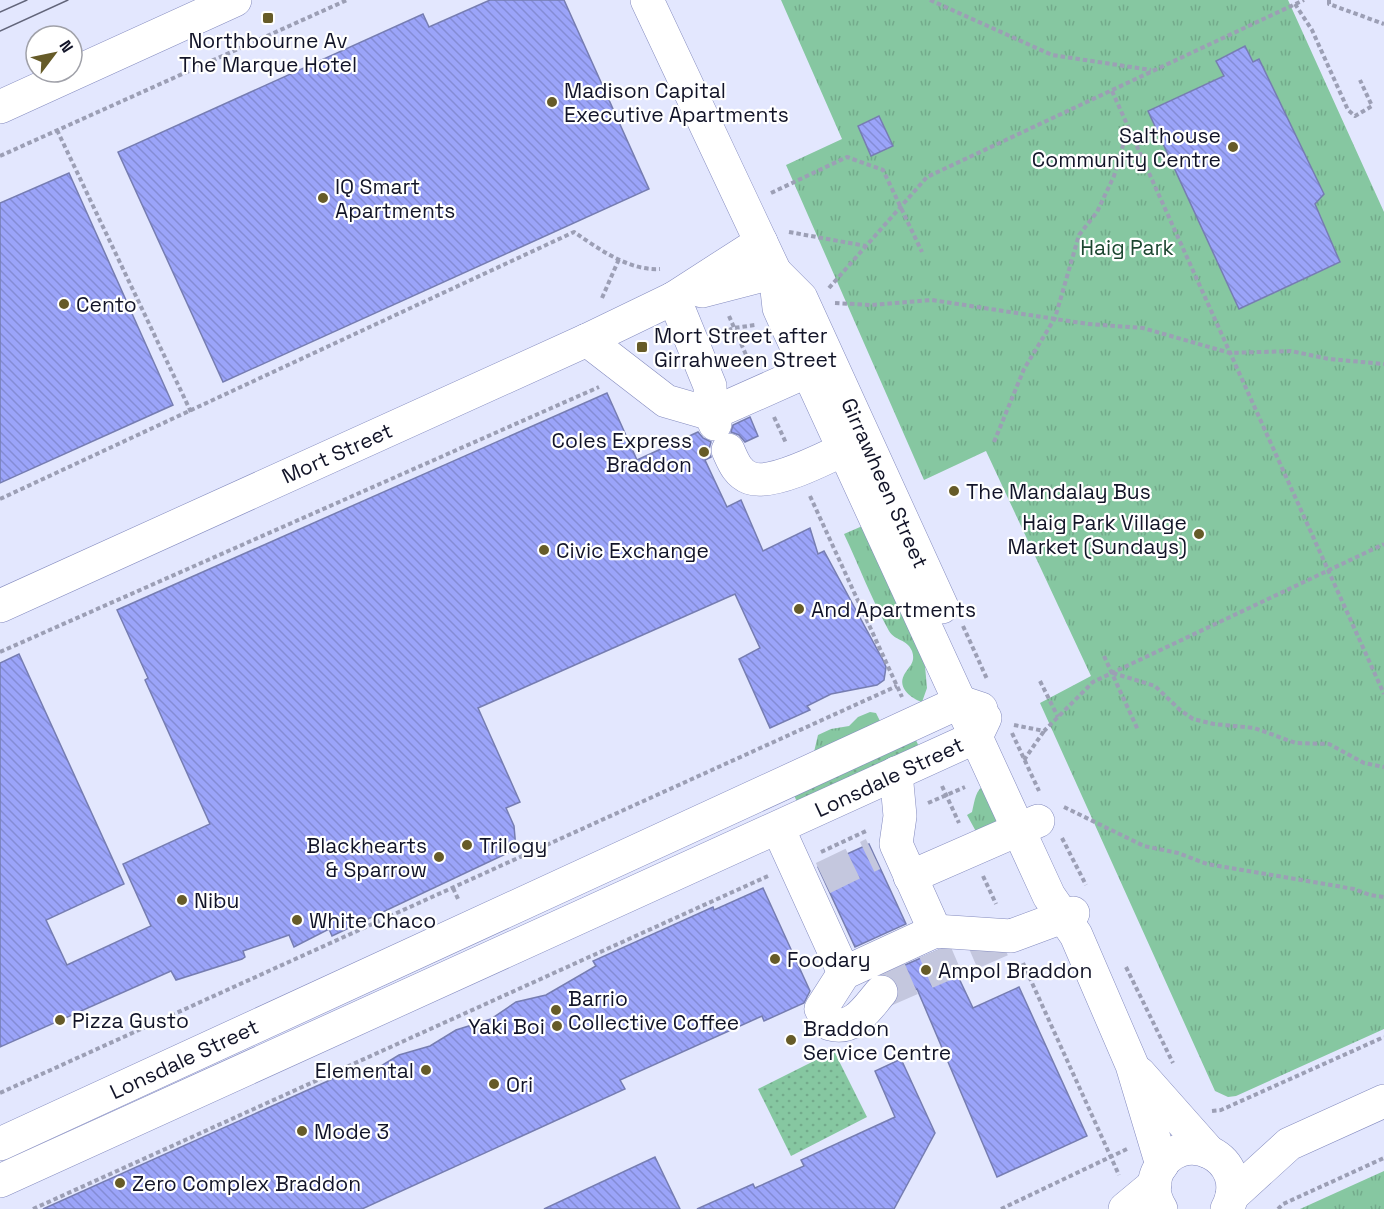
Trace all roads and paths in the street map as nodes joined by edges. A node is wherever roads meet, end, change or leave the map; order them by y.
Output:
1 (235, 0) edge
2 (347, 0) edge
3 (647, 0) edge
4 (930, 0) edge
5 (1304, 0) edge
6 (1329, 0) edge
7 (1295, 4) junction
8 (1384, 24) edge
9 (1152, 70) junction
10 (1360, 80) dead end
11 (1112, 91) junction
12 (0, 107) edge
13 (1128, 128) junction
14 (57, 130) junction
15 (0, 156) edge
16 (768, 194) dead end
17 (900, 206) junction
18 (773, 237) junction
19 (866, 246) junction
20 (922, 252) dead end
21 (619, 259) junction
22 (775, 272) junction
23 (669, 284) junction
24 (824, 294) dead end
25 (602, 297) dead end
26 (828, 303) dead end
27 (1055, 318) junction
28 (766, 325) dead end
29 (587, 340) junction
30 (693, 345) junction
31 (1230, 353) junction
32 (1384, 364) edge
33 (819, 366) junction
34 (631, 373) junction
35 (191, 412) junction
36 (718, 429) junction
37 (994, 442) dead end
38 (854, 444) junction
39 (0, 499) edge
40 (1384, 544) edge
41 (1328, 570) junction
42 (0, 606) edge
43 (0, 652) edge
44 (1104, 656) dead end
45 (1112, 672) junction
46 (1040, 681) dead end
47 (897, 686) dead end
48 (1384, 694) edge
49 (1058, 717) junction
50 (983, 718) junction
51 (1138, 730) dead end
52 (1044, 731) junction
53 (1010, 766) junction
54 (1384, 767) edge
55 (896, 773) junction
56 (1040, 819) junction
57 (778, 828) junction
58 (890, 838) junction
59 (807, 876) junction
60 (910, 877) junction
61 (542, 895) junction
62 (1384, 897) edge
63 (1071, 922) junction
64 (557, 928) junction
65 (935, 931) junction
66 (844, 973) junction
67 (881, 992) tunnel mouth
68 (307, 1003) junction
69 (321, 1035) junction
70 (1384, 1037) edge
71 (1132, 1065) junction
72 (0, 1094) edge
73 (1384, 1101) edge
74 (1209, 1111) dead end
75 (62, 1116) junction
76 (0, 1144) edge
77 (1289, 1144) junction
78 (76, 1146) junction
79 (1211, 1153) junction
80 (1112, 1158) dead end
81 (1384, 1158) edge
82 (0, 1181) edge
83 (1159, 1186) edge
84 (1229, 1203) edge
85 (33, 1209) edge
86 (1000, 1209) edge
87 (1125, 1209) edge
88 (1278, 1209) edge

1 - 12 main road
2 - 14 path
3 - 18 main road, Girrawheen Street
4 - 9 path
5 - 7 path
6 - 8 path
7 - 9 path
7 - 10 path
9 - 11 path
11 - 13 path
11 - 17 path
13 - 27 path
13 - 31 path
14 - 15 path
14 - 35 path
16 - 17 path
17 - 19 path
17 - 20 path
18 - 19 path
18 - 22 main road, Girrawheen Street
18 - 23 main road, Mort Street
19 - 24 path
21 - 23 path
21 - 25 path
21 - 35 path
22 - 23 main road, Mort Street
22 - 33 main road, Girrawheen Street
23 - 29 main road, Mort Street
23 - 30 main road
26 - 27 path
27 - 31 path
27 - 37 path
28 - 30 path
29 - 34 main road
29 - 42 main road, Mort Street
30 - 36 main road
31 - 32 path
31 - 41 path
33 - 36 main road
33 - 38 main road, Girrawheen Street
34 - 36 main road
34 - 43 path
35 - 39 path
36 - 38 main road
38 - 50 main road, Girrawheen Street
40 - 41 path
41 - 45 path
41 - 48 path
44 - 45 path
45 - 49 path
45 - 51 path
45 - 54 path
46 - 49 path
47 - 72 path
49 - 52 path
50 - 52 path
50 - 53 main road, Girrawheen Street
50 - 55 main road, Lonsdale Street
50 - 61 main road, Lonsdale Street
52 - 53 path
53 - 56 main road, Girrawheen Street
53 - 58 path
55 - 57 main road, Lonsdale Street
55 - 58 main road
56 - 60 main road
56 - 62 path
56 - 63 main road, Girrawheen Street
57 - 59 main road
57 - 64 main road, Lonsdale Street
58 - 59 path
58 - 60 main road
59 - 66 main road
59 - 85 path
60 - 65 main road
61 - 64 main road
61 - 68 main road, Lonsdale Street
63 - 65 main road
63 - 71 main road, Girrawheen Street
64 - 69 main road, Lonsdale Street
65 - 66 main road
66 - 67 main road
68 - 69 main road
68 - 75 main road, Lonsdale Street
69 - 78 main road, Lonsdale Street
70 - 74 path
71 - 79 main road, Girrawheen Street
71 - 83 main road, Girrawheen Street
73 - 77 main road
75 - 76 main road, Lonsdale Street
75 - 78 main road
77 - 79 main road
77 - 84 main road
78 - 82 main road, Lonsdale Street
79 - 83 main road
79 - 84 main road, Girrawheen Street
80 - 86 path
81 - 88 path
83 - 87 main road

